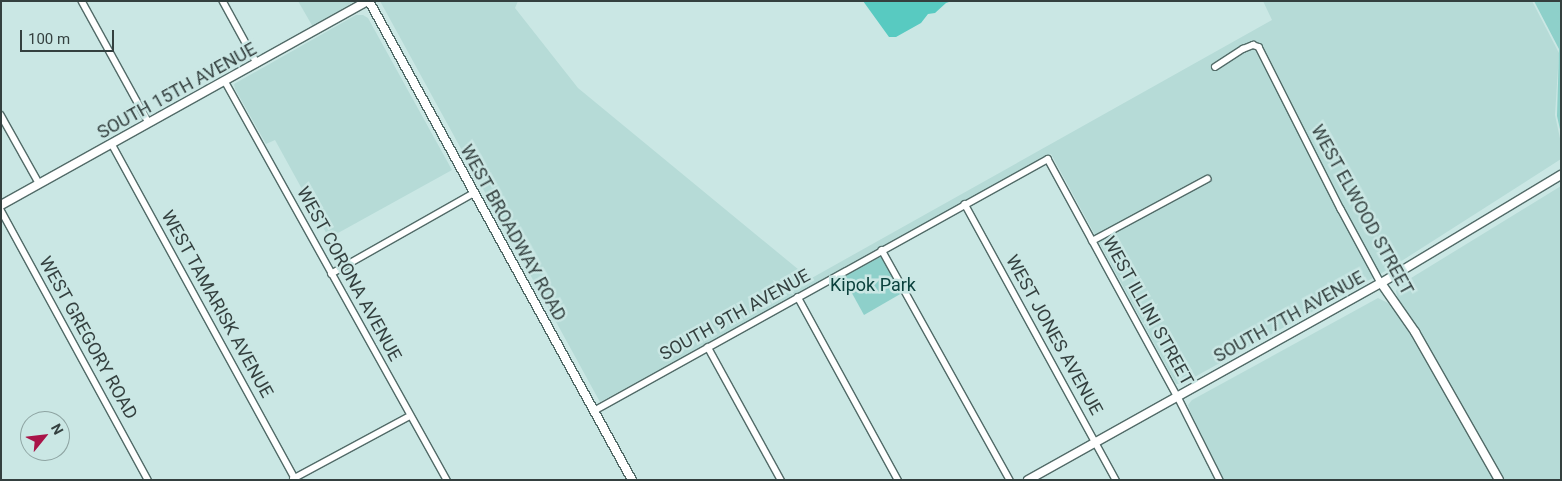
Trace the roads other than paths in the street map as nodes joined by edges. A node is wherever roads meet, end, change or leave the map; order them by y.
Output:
1 (82, 1) edge
2 (223, 1) edge
3 (368, 1) edge
4 (257, 63) junction
5 (1215, 67) dead end
6 (225, 81) junction
7 (1, 115) edge
8 (149, 123) junction
9 (112, 144) junction
10 (1048, 159) joint
11 (1561, 176) edge
12 (1207, 179) dead end
13 (39, 183) junction
14 (474, 193) junction
15 (965, 204) junction
16 (1, 205) edge
17 (1, 210) edge
18 (1092, 241) junction
19 (882, 250) junction
20 (332, 274) junction
21 (1381, 283) junction
22 (798, 296) junction
23 (708, 347) junction
24 (1178, 396) junction
25 (594, 411) junction
26 (410, 416) junction
27 (1095, 443) junction
28 (294, 479) edge
29 (148, 480) edge
30 (447, 480) edge
31 (632, 480) edge
32 (781, 480) edge
33 (898, 480) edge
34 (1010, 480) edge
35 (1028, 480) edge
36 (1116, 480) edge
37 (1220, 480) edge
38 (1500, 480) edge

1 - 8 street
2 - 4 street
3 - 4 main road, SOUTH 15TH AVENUE
3 - 14 main road, WEST BROADWAY ROAD
4 - 6 main road, SOUTH 15TH AVENUE
5 - 21 street, WEST ELWOOD STREET
6 - 8 main road, SOUTH 15TH AVENUE
6 - 20 street, WEST CORONA AVENUE
7 - 13 street
8 - 9 main road, SOUTH 15TH AVENUE
9 - 13 main road, SOUTH 15TH AVENUE
9 - 28 street, WEST TAMARISK AVENUE
10 - 15 street, SOUTH 9TH AVENUE
10 - 18 street, WEST ILLINI STREET
11 - 21 main road, SOUTH 7TH AVENUE
12 - 18 street
13 - 16 main road, SOUTH 15TH AVENUE
14 - 20 street
14 - 25 main road, WEST BROADWAY ROAD
15 - 19 street, SOUTH 9TH AVENUE
15 - 27 street, WEST JONES AVENUE
17 - 29 street, WEST GREGORY ROAD
18 - 24 street, WEST ILLINI STREET
19 - 22 street, SOUTH 9TH AVENUE
19 - 34 street
20 - 26 street, WEST CORONA AVENUE
21 - 24 main road, SOUTH 7TH AVENUE
21 - 38 main road, WEST ELWOOD STREET
22 - 23 street, SOUTH 9TH AVENUE
22 - 33 street
23 - 25 street, SOUTH 9TH AVENUE
23 - 32 street
24 - 27 main road, SOUTH 7TH AVENUE
24 - 37 street, WEST ILLINI STREET
25 - 31 main road, WEST BROADWAY ROAD
26 - 28 street
26 - 30 street, WEST CORONA AVENUE
27 - 35 main road, SOUTH 7TH AVENUE
27 - 36 street, WEST JONES AVENUE

